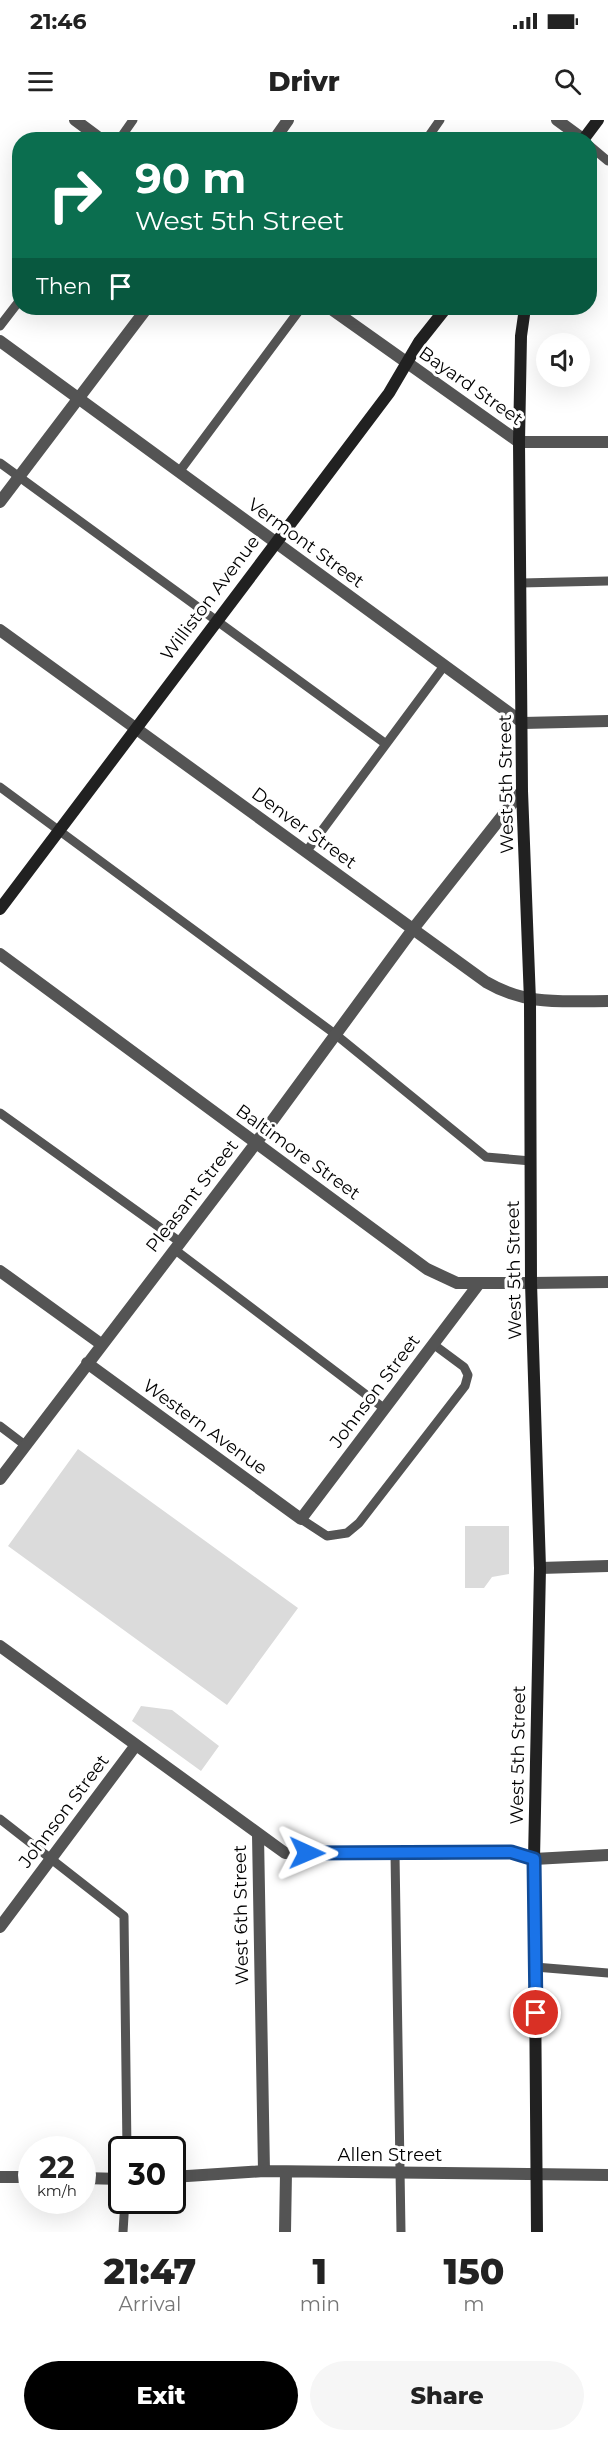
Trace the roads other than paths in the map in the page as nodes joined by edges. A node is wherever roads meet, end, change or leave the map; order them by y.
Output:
1 (75, 120) edge
2 (556, 120) edge
3 (598, 120) edge
4 (91, 132) edge
5 (573, 132) edge
6 (589, 132) edge
7 (12, 310) edge
8 (142, 315) edge
9 (296, 315) edge
10 (340, 315) edge
11 (440, 315) edge
12 (524, 315) edge
13 (0, 326) edge
14 (0, 341) edge
15 (406, 364) junction
16 (78, 398) junction
17 (519, 442) junction
18 (608, 442) edge
19 (0, 463) edge
20 (179, 472) junction
21 (19, 476) junction
22 (0, 502) edge
23 (274, 543) junction
24 (608, 581) edge
25 (521, 583) junction
26 (215, 621) junction
27 (0, 630) edge
28 (444, 666) junction
29 (608, 721) edge
30 (523, 723) junction
31 (135, 728) junction
32 (386, 744) junction
33 (0, 787) edge
34 (522, 791) junction
35 (59, 829) junction
36 (306, 852) junction
37 (0, 909) edge
38 (413, 929) junction
39 (0, 954) edge
40 (530, 1001) junction
41 (608, 1001) edge
42 (335, 1034) junction
43 (0, 1113) edge
44 (256, 1143) junction
45 (531, 1161) junction
46 (177, 1246) junction
47 (0, 1271) edge
48 (608, 1282) edge
49 (531, 1283) junction
50 (478, 1285) junction
51 (101, 1344) junction
52 (433, 1344) junction
53 (87, 1363) junction
54 (385, 1409) junction
55 (0, 1426) edge
56 (25, 1445) junction
57 (0, 1479) edge
58 (301, 1519) junction
59 (608, 1566) edge
60 (540, 1568) junction
61 (0, 1646) edge
62 (136, 1745) junction
63 (0, 1819) edge
64 (258, 1834) junction
65 (395, 1854) junction
66 (608, 1855) edge
67 (52, 1857) junction
68 (534, 1859) junction
69 (0, 1927) edge
70 (535, 1967) junction
71 (608, 1973) edge
72 (127, 2136) edge
73 (264, 2171) junction
74 (286, 2172) junction
75 (400, 2173) junction
76 (186, 2175) edge
77 (608, 2175) edge
78 (537, 2176) junction
79 (0, 2177) edge
80 (18, 2177) edge
81 (124, 2214) edge
82 (123, 2232) edge
83 (285, 2232) edge
84 (401, 2232) edge
85 (537, 2232) edge

1 - 4 street
2 - 5 street
3 - 6 main road
7 - 13 lane
8 - 16 street
9 - 20 lane
10 - 15 street, Bayard Street
11 - 15 main road, Williston Avenue
12 - 17 main road, West 5th Street
14 - 16 street, Vermont Street
15 - 17 street, Bayard Street
15 - 23 main road, Williston Avenue
16 - 20 street, Vermont Street
16 - 21 street
17 - 18 street, Bayard Street
17 - 25 main road, West 5th Street
19 - 21 lane
20 - 23 street, Vermont Street
21 - 22 street
21 - 26 lane
23 - 26 main road, Williston Avenue
23 - 28 street, Vermont Street
24 - 25 lane
25 - 30 main road, West 5th Street
26 - 31 main road, Williston Avenue
26 - 32 lane
27 - 31 street, Denver Street
28 - 30 street, Vermont Street
28 - 32 lane
29 - 30 street
30 - 34 main road, West 5th Street
31 - 35 main road, Williston Avenue
31 - 36 street, Denver Street
32 - 36 lane
33 - 35 lane
34 - 38 street, Pleasant Street
34 - 40 main road, West 5th Street
35 - 37 main road, Williston Avenue
35 - 42 lane
36 - 38 street, Denver Street
38 - 40 street, Denver Street
38 - 42 street, Pleasant Street
39 - 44 street, Baltimore Street
40 - 41 street, Denver Street
40 - 45 main road, West 5th Street
42 - 44 street, Pleasant Street
42 - 45 lane
43 - 46 lane
44 - 46 street, Pleasant Street
44 - 50 street, Baltimore Street
45 - 49 main road, West 5th Street
46 - 51 street, Pleasant Street
46 - 54 lane
47 - 51 street
48 - 49 street, Baltimore Street
49 - 50 street, Baltimore Street
49 - 60 main road, West 5th Street
50 - 52 street, Johnson Street
51 - 53 street, Pleasant Street
52 - 54 street, Johnson Street
52 - 58 lane
53 - 56 street, Pleasant Street
53 - 58 street, Western Avenue
54 - 58 street, Johnson Street
55 - 56 lane
56 - 57 street, Pleasant Street
59 - 60 street
60 - 68 main road, West 5th Street
61 - 62 street, West 6th Street
62 - 64 street, West 6th Street
62 - 67 street, Johnson Street
63 - 67 lane
64 - 65 street
64 - 73 street, West 6th Street
65 - 68 street
65 - 75 lane
66 - 68 street
67 - 69 street, Johnson Street
67 - 72 lane
68 - 70 main road, West 5th Street
70 - 71 lane
70 - 78 main road, West 5th Street
73 - 74 street, Allen Street
73 - 76 street, Allen Street
74 - 75 street, Allen Street
74 - 83 street
75 - 78 street, Allen Street
75 - 84 lane
77 - 78 street, Allen Street
78 - 85 main road, West 5th Street
79 - 80 street
81 - 82 lane

